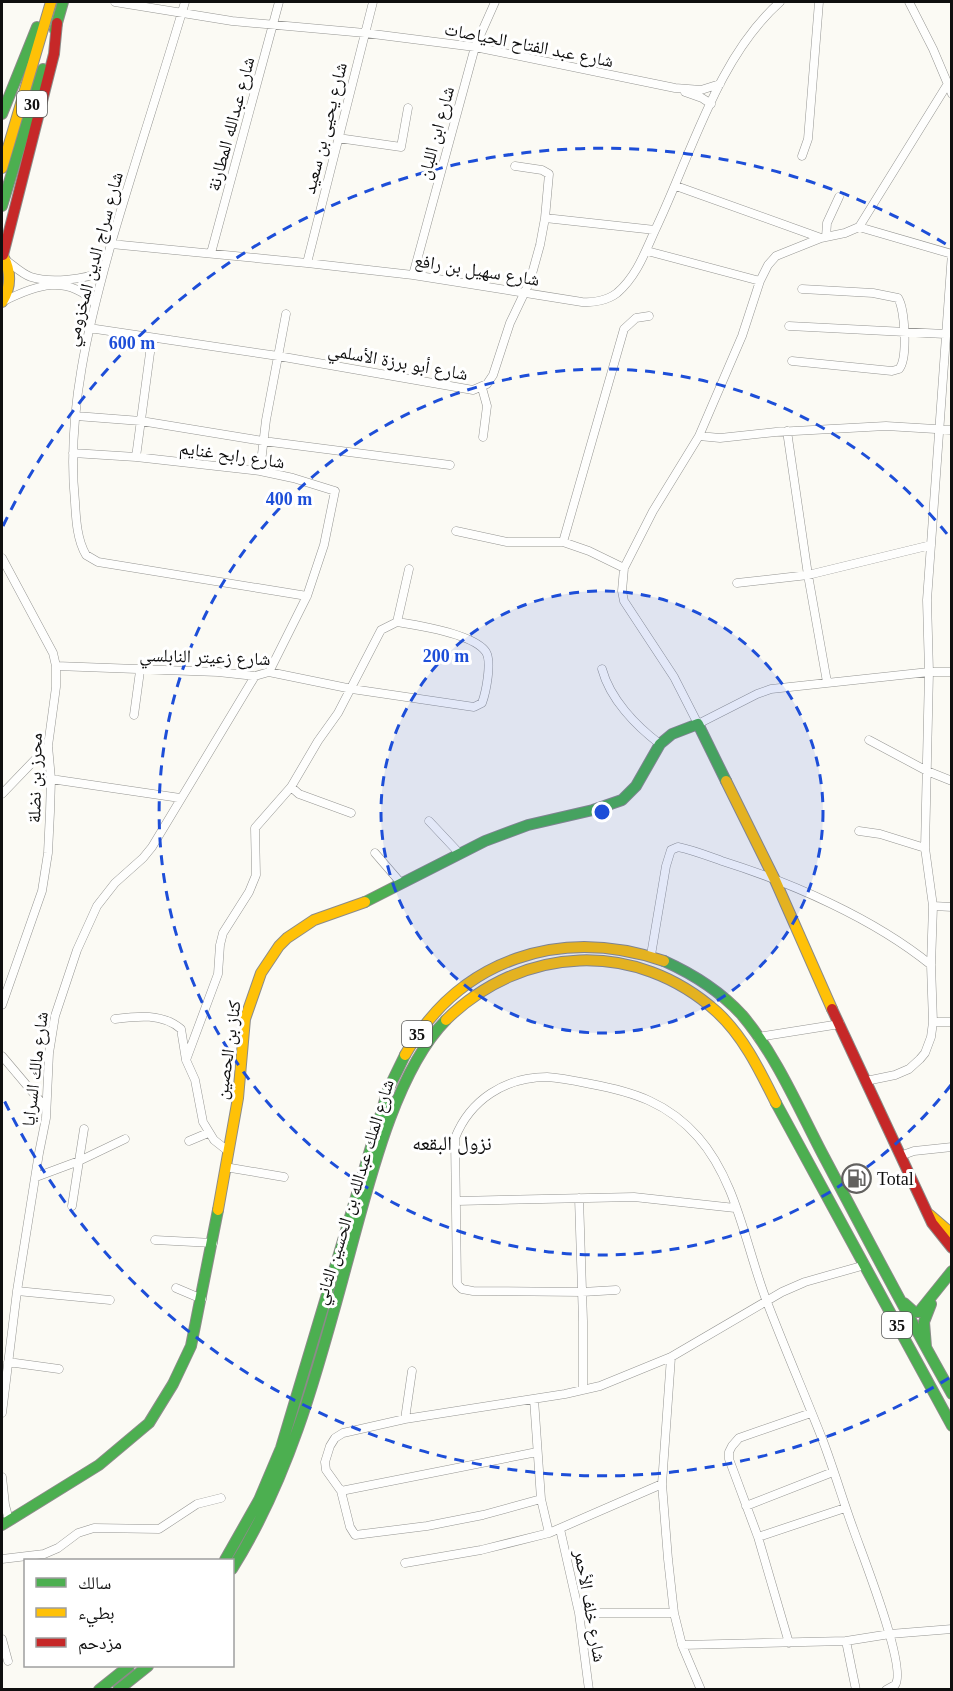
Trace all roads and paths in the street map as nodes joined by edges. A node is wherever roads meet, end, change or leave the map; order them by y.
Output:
1 (63, 2) edge
2 (115, 2) edge
3 (185, 2) edge
4 (279, 2) edge
5 (373, 2) edge
6 (495, 2) edge
7 (780, 2) edge
8 (819, 2) edge
9 (909, 2) edge
10 (50, 5) edge
11 (182, 13) junction
12 (57, 23) junction
13 (273, 25) junction
14 (365, 33) junction
15 (475, 47) junction
16 (721, 83) junction
17 (947, 84) junction
18 (675, 88) junction
19 (951, 94) edge
20 (712, 100) junction
21 (408, 108) dead end
22 (2, 114) edge
23 (338, 138) junction
24 (802, 156) dead end
25 (515, 166) dead end
26 (2, 168) edge
27 (676, 186) junction
28 (839, 197) dead end
29 (2, 206) edge
30 (545, 218) junction
31 (859, 227) junction
32 (655, 230) junction
33 (823, 237) junction
34 (111, 244) junction
35 (647, 251) junction
36 (211, 253) junction
37 (951, 254) edge
38 (3, 256) edge
39 (307, 262) junction
40 (103, 271) junction
41 (413, 275) junction
42 (760, 281) junction
43 (59, 282) junction
44 (802, 289) dead end
45 (524, 294) junction
46 (2, 302) edge
47 (95, 303) junction
48 (286, 314) dead end
49 (649, 316) dead end
50 (789, 326) dead end
51 (89, 328) junction
52 (904, 333) junction
53 (945, 334) junction
54 (152, 338) junction
55 (948, 346) edge
56 (278, 356) junction
57 (792, 361) dead end
58 (482, 388) junction
59 (76, 416) junction
60 (141, 421) junction
61 (938, 430) junction
62 (951, 430) edge
63 (788, 431) junction
64 (699, 436) junction
65 (483, 438) dead end
66 (263, 441) junction
67 (73, 453) junction
68 (136, 457) junction
69 (450, 465) dead end
70 (260, 471) junction
71 (456, 531) dead end
72 (563, 542) junction
73 (931, 545) junction
74 (2, 558) edge
75 (624, 568) junction
76 (409, 569) dead end
77 (808, 575) junction
78 (737, 583) dead end
79 (307, 596) junction
80 (397, 622) junction
81 (56, 666) junction
82 (602, 669) dead end
83 (951, 670) edge
84 (140, 671) junction
85 (269, 672) junction
86 (929, 672) junction
87 (255, 676) junction
88 (827, 682) junction
89 (352, 689) junction
90 (134, 715) dead end
91 (698, 724) junction
92 (869, 740) dead end
93 (660, 744) junction
94 (48, 746) junction
95 (927, 771) junction
96 (51, 779) junction
97 (951, 781) edge
98 (291, 787) junction
99 (2, 794) edge
100 (180, 798) junction
101 (351, 813) dead end
102 (429, 821) dead end
103 (859, 831) dead end
104 (925, 848) junction
105 (375, 853) dead end
106 (460, 854) junction
107 (775, 880) junction
108 (400, 882) junction
109 (933, 906) junction
110 (951, 907) edge
111 (651, 955) junction
112 (930, 965) junction
113 (2, 1005) edge
114 (115, 1019) dead end
115 (933, 1022) junction
116 (951, 1022) edge
117 (840, 1024) junction
118 (758, 1037) junction
119 (2, 1056) edge
120 (186, 1060) junction
121 (866, 1081) junction
122 (46, 1108) junction
123 (84, 1129) dead end
124 (208, 1133) junction
125 (124, 1139) dead end
126 (189, 1141) dead end
127 (951, 1147) edge
128 (228, 1151) junction
129 (900, 1156) junction
130 (79, 1161) junction
131 (225, 1167) junction
132 (36, 1177) junction
133 (284, 1177) dead end
134 (579, 1198) junction
135 (457, 1202) junction
136 (72, 1206) dead end
137 (735, 1208) junction
138 (930, 1215) junction
139 (855, 1218) junction
140 (843, 1224) junction
141 (951, 1234) edge
142 (155, 1240) dead end
143 (213, 1243) junction
144 (951, 1248) edge
145 (865, 1265) junction
146 (951, 1271) edge
147 (951, 1282) edge
148 (176, 1288) dead end
149 (616, 1290) dead end
150 (17, 1291) junction
151 (582, 1292) junction
152 (934, 1297) junction
153 (202, 1299) junction
154 (110, 1300) dead end
155 (899, 1300) junction
156 (767, 1301) junction
157 (926, 1347) junction
158 (671, 1357) junction
159 (8, 1362) junction
160 (59, 1369) dead end
161 (412, 1371) dead end
162 (583, 1390) junction
163 (951, 1394) edge
164 (2, 1396) edge
165 (534, 1399) junction
166 (2, 1413) edge
167 (812, 1413) junction
168 (405, 1419) junction
169 (951, 1426) edge
170 (537, 1452) junction
171 (832, 1472) junction
172 (2, 1477) edge
173 (662, 1484) junction
174 (341, 1491) junction
175 (221, 1498) dead end
176 (541, 1499) junction
177 (746, 1506) junction
178 (845, 1508) junction
179 (5, 1523) edge
180 (560, 1529) junction
181 (549, 1533) junction
182 (758, 1537) junction
183 (2, 1559) edge
184 (226, 1559) edge
185 (405, 1563) dead end
186 (234, 1566) edge
187 (579, 1612) junction
188 (674, 1613) junction
189 (951, 1629) edge
190 (890, 1634) junction
191 (2, 1639) edge
192 (846, 1641) junction
193 (789, 1643) junction
194 (682, 1646) junction
195 (9, 1661) dead end
196 (126, 1667) edge
197 (146, 1667) edge
198 (99, 1689) edge
199 (118, 1689) edge
200 (589, 1689) edge
201 (701, 1689) edge
202 (856, 1689) edge
203 (886, 1689) edge

1 - 12 main road, 30
2 - 11 street, شارع عبد الفتاح الحياصات
3 - 11 street, شارع سراج الدين المخزومي
4 - 13 street, شارع عبدالله المطارنة
5 - 14 street, شارع يحيى بن سعيد
6 - 15 street, شارع ابن اللبان
7 - 16 street
8 - 24 street
9 - 17 street
10 - 22 main road
10 - 26 main road, 30
11 - 13 street, شارع عبد الفتاح الحياصات
11 - 34 street, شارع سراج الدين المخزومي
12 - 29 main road, 30
12 - 38 main road
13 - 14 street, شارع عبد الفتاح الحياصات
13 - 36 street, شارع عبدالله المطارنة
14 - 15 street, شارع عبد الفتاح الحياصات
14 - 23 street, شارع يحيى بن سعيد
15 - 18 street, شارع عبد الفتاح الحياصات
15 - 41 street, شارع ابن اللبان
16 - 18 street, شارع عبد الفتاح الحياصات
16 - 20 street
17 - 19 street
17 - 31 street
18 - 20 street
20 - 27 street, شارع سهيل بن رافع
21 - 23 street
23 - 39 street, شارع يحيى بن سعيد
25 - 30 street, شارع أبو برزة الأسلمي
27 - 32 street, شارع سهيل بن رافع
27 - 33 street
28 - 33 street
30 - 32 street
30 - 45 street, شارع أبو برزة الأسلمي
31 - 33 street
31 - 37 street
32 - 35 street, شارع سهيل بن رافع
33 - 42 street
34 - 36 street, شارع سهيل بن رافع
34 - 40 street, شارع سراج الدين المخزومي
35 - 42 street
35 - 45 street, شارع سهيل بن رافع
36 - 39 street, شارع سهيل بن رافع
37 - 53 street
38 - 43 street
38 - 46 main road
39 - 41 street, شارع سهيل بن رافع
40 - 43 street
40 - 47 street, شارع سراج الدين المخزومي
41 - 45 street, شارع سهيل بن رافع
42 - 64 street
43 - 46 street
43 - 47 street
44 - 52 street
45 - 58 street, شارع أبو برزة الأسلمي
47 - 51 street, شارع سراج الدين المخزومي
48 - 56 street
49 - 72 street
50 - 52 street
51 - 54 street, شارع أبو برزة الأسلمي
51 - 59 street, شارع سراج الدين المخزومي
52 - 53 street
52 - 57 street
53 - 55 street
54 - 56 street, شارع أبو برزة الأسلمي
54 - 60 street
55 - 61 street
56 - 58 street, شارع أبو برزة الأسلمي
56 - 66 street
58 - 65 street
59 - 60 street
59 - 67 street, شارع سراج الدين المخزومي
60 - 66 street
60 - 68 street
61 - 62 street
61 - 63 street
61 - 73 street
63 - 64 street
63 - 77 street
64 - 75 street
66 - 69 street
66 - 70 street
67 - 68 street, شارع رابح غنايم
67 - 79 street, شارع سراج الدين المخزومي
68 - 70 street, شارع رابح غنايم
70 - 79 street, شارع رابح غنايم
71 - 72 street
72 - 75 street
73 - 77 street
73 - 86 street
74 - 81 street, محرز بن نضلة
75 - 91 street
76 - 80 street
77 - 78 street
77 - 88 street
79 - 85 street, شارع رابح غنايم
80 - 89 street
80 - 89 street, شارع زعيتر النابلسي
81 - 84 street, شارع زعيتر النابلسي
81 - 94 street, محرز بن نضلة
82 - 93 street
83 - 86 street
84 - 87 street, شارع زعيتر النابلسي
84 - 90 street
85 - 87 street, شارع زعيتر النابلسي
85 - 89 street, شارع زعيتر النابلسي
86 - 88 street
86 - 95 street
87 - 100 street, شارع مالك السرايا
88 - 91 street
89 - 98 street
91 - 93 main road, كناز بن الحصين
91 - 107 main road
92 - 95 street
93 - 106 main road, كناز بن الحصين
94 - 96 street, محرز بن نضلة
94 - 99 street
95 - 97 street
95 - 104 street
96 - 100 street
96 - 113 street, محرز بن نضلة
98 - 101 street
98 - 120 street
100 - 122 street, شارع مالك السرايا
102 - 106 street
103 - 104 street
104 - 109 street
105 - 108 street
106 - 108 main road, كناز بن الحصين
107 - 111 street
107 - 112 street
107 - 117 main road
108 - 128 main road, كناز بن الحصين
109 - 110 street
109 - 112 street
111 - 118 main road, شارع الملك عبدالله بن الحسين الثاني / 35
111 - 184 main road, شارع الملك عبدالله بن الحسين الثاني / 35
112 - 115 street
114 - 120 street
115 - 116 street
115 - 121 street
117 - 118 street
117 - 121 main road
118 - 139 main road, شارع الملك عبدالله بن الحسين الثاني / 35
119 - 122 street
120 - 124 street
121 - 129 main road
122 - 132 street, شارع مالك السرايا
123 - 130 street
124 - 126 street
124 - 128 street
125 - 130 street
127 - 129 street
128 - 131 main road, كناز بن الحصين
129 - 138 main road
130 - 132 street
130 - 136 street
131 - 133 street
131 - 143 main road, كناز بن الحصين
132 - 150 street, شارع مالك السرايا
134 - 135 street
134 - 137 street
134 - 151 street
135 - 137 street
135 - 151 street
137 - 156 street
138 - 141 main road
138 - 144 main road
139 - 140 main road
139 - 155 main road, شارع الملك عبدالله بن الحسين الثاني / 35
140 - 145 main road, شارع الملك عبدالله بن الحسين الثاني / 35
140 - 186 main road, شارع الملك عبدالله بن الحسين الثاني / 35
142 - 143 street
143 - 153 main road, كناز بن الحصين
145 - 156 street
145 - 169 main road, شارع الملك عبدالله بن الحسين الثاني / 35
146 - 152 main road
147 - 152 main road
148 - 153 street
149 - 151 street
150 - 154 street
150 - 159 street, شارع مالك السرايا
151 - 162 street
152 - 155 main road
152 - 157 main road
153 - 179 main road, كناز بن الحصين
155 - 157 main road, شارع الملك عبدالله بن الحسين الثاني / 35
156 - 158 street
156 - 167 street
157 - 163 main road, شارع الملك عبدالله بن الحسين الثاني / 35
158 - 162 street
158 - 173 street
159 - 160 street
159 - 164 street, شارع مالك السرايا
161 - 168 street
162 - 165 street
164 - 166 street, شارع مالك السرايا
165 - 168 street
165 - 170 street
167 - 171 street
167 - 177 street
168 - 174 street
170 - 174 street
170 - 176 street
171 - 177 street
171 - 178 street
172 - 179 street
173 - 180 street
173 - 188 street
174 - 176 street
175 - 183 street
176 - 181 street
177 - 182 street
178 - 182 street
178 - 190 street
180 - 181 street
180 - 187 street, شارع خلف الأحمر
181 - 185 street
182 - 193 street
187 - 188 street
187 - 200 street, شارع خلف الأحمر
188 - 194 street
189 - 190 street
190 - 192 street
190 - 203 street
191 - 195 street
192 - 193 street
192 - 202 street
193 - 194 street
194 - 201 street
196 - 198 main road
197 - 199 main road

